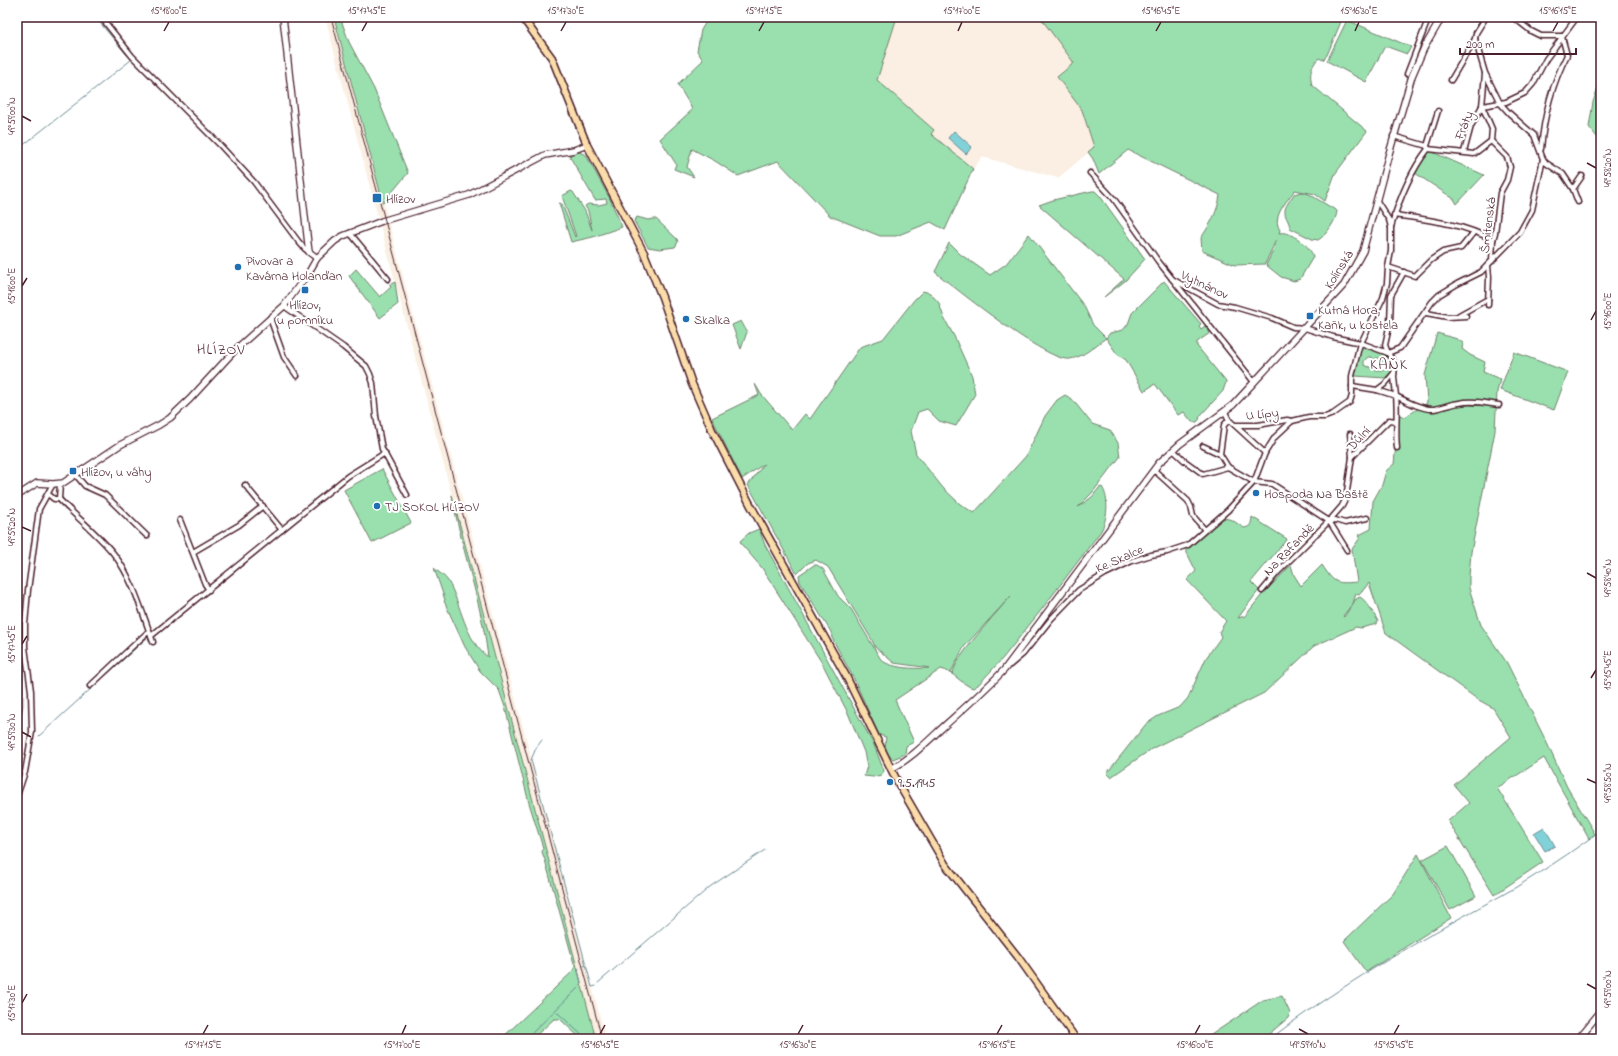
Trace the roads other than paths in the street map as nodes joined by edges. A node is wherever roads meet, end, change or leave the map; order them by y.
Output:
1 (101, 17) edge
2 (283, 17) edge
3 (522, 17) edge
4 (1429, 17) edge
5 (1444, 17) edge
6 (1513, 17) edge
7 (1577, 17) edge
8 (1484, 19) edge
9 (1562, 36) junction
10 (1475, 39) junction
11 (1485, 73) junction
12 (1407, 74) dead end
13 (1451, 80) dead end
14 (1500, 103) junction
15 (1482, 106) junction
16 (1438, 112) dead end
17 (1534, 135) junction
18 (1542, 135) junction
19 (1393, 136) junction
20 (1491, 141) junction
21 (587, 145) junction
22 (1427, 148) junction
23 (1541, 150) junction
24 (1464, 152) junction
25 (1543, 159) junction
26 (1090, 173) dead end
27 (1582, 176) dead end
28 (1573, 189) junction
29 (1377, 200) junction
30 (1578, 202) dead end
31 (1394, 216) junction
32 (1391, 227) junction
33 (1474, 232) junction
34 (350, 234) junction
35 (1492, 242) junction
36 (1502, 250) junction
37 (310, 252) junction
38 (317, 258) junction
39 (1492, 261) junction
40 (1388, 266) junction
41 (1488, 266) junction
42 (1404, 272) junction
43 (388, 279) dead end
44 (1172, 279) junction
45 (1383, 298) junction
46 (1488, 299) junction
47 (1390, 300) junction
48 (1488, 305) dead end
49 (284, 306) junction
50 (1426, 312) junction
51 (1466, 316) dead end
52 (1457, 317) junction
53 (270, 318) junction
54 (1305, 328) junction
55 (1361, 343) junction
56 (1388, 353) junction
57 (1394, 373) junction
58 (297, 376) dead end
59 (1254, 382) junction
60 (1352, 386) junction
61 (1377, 390) junction
62 (1396, 396) junction
63 (1499, 405) dead end
64 (1225, 412) junction
65 (1229, 420) junction
66 (1292, 421) junction
67 (1396, 421) junction
68 (1235, 425) junction
69 (1350, 434) dead end
70 (1351, 445) junction
71 (1203, 446) dead end
72 (1362, 446) junction
73 (1397, 448) dead end
74 (1173, 450) junction
75 (385, 453) junction
76 (1265, 453) junction
77 (1220, 454) junction
78 (1352, 457) junction
79 (1228, 467) junction
80 (1154, 470) junction
81 (75, 474) junction
82 (1254, 482) junction
83 (53, 484) junction
84 (60, 484) junction
85 (245, 485) dead end
86 (48, 494) junction
87 (407, 495) dead end
88 (17, 496) edge
89 (59, 499) junction
90 (262, 506) junction
91 (1367, 518) dead end
92 (180, 520) dead end
93 (1330, 521) junction
94 (282, 530) junction
95 (1205, 530) junction
96 (147, 536) dead end
97 (1347, 550) dead end
98 (193, 552) junction
99 (210, 590) junction
100 (1262, 591) dead end
101 (1045, 615) junction
102 (1051, 619) junction
103 (150, 632) junction
104 (151, 636) junction
105 (153, 642) dead end
106 (1004, 670) junction
107 (90, 686) dead end
108 (890, 769) junction
109 (17, 796) edge
110 (1601, 1011) edge
111 (1076, 1039) edge
112 (1578, 1039) edge

1 - 37 street
2 - 37 street
3 - 21 main road
4 - 12 street
5 - 19 street, Kolínská
6 - 9 street
7 - 9 street
8 - 10 street
9 - 14 street
9 - 18 street
10 - 11 street
10 - 13 street
11 - 14 street
11 - 15 street
14 - 15 street
14 - 17 street
15 - 20 street
15 - 24 street, Fráty
16 - 22 street
17 - 18 street
17 - 23 street
18 - 23 street
19 - 22 street, Fráty
19 - 29 street, Kolínská
20 - 24 street, Fráty
20 - 35 street, Šmitenská
21 - 34 street
21 - 108 main road
22 - 24 street, Fráty
22 - 31 street
23 - 25 street
25 - 28 street
25 - 36 street
26 - 44 street
27 - 28 street
28 - 30 street
29 - 32 street
29 - 54 street, Kolínská
31 - 32 street
31 - 33 street
32 - 40 street, U Lípy
33 - 35 street
33 - 42 street
34 - 38 street
34 - 43 street
35 - 36 street
35 - 39 street, Šmitenská
36 - 39 street
37 - 38 street
38 - 49 street
39 - 41 street
40 - 42 street
40 - 45 street, U Lípy
41 - 46 street
41 - 50 street
42 - 47 street
44 - 54 street, Vyhnánov
44 - 59 street, Vyhnánov
45 - 47 street
45 - 55 street, U Lípy
46 - 48 street
46 - 52 street
47 - 56 street
49 - 53 street
49 - 75 street
50 - 52 street
50 - 56 street
51 - 52 street
53 - 58 street
53 - 81 street
54 - 55 street, Vyhnánov
54 - 59 street, Kolínská
55 - 56 street, Vyhnánov
55 - 60 street, U Lípy
56 - 57 street
57 - 61 street
57 - 62 street
59 - 64 street, Kolínská
60 - 61 street
60 - 66 street, U Lípy
61 - 62 street
62 - 63 street
62 - 67 street
64 - 65 street, U Lípy
64 - 74 street, Kolínská
65 - 68 street, U Lípy
65 - 77 street
66 - 68 street, U Lípy
66 - 76 street
67 - 72 street, Důlní
67 - 73 street
68 - 76 street, U Lípy
69 - 70 street
70 - 72 street
70 - 78 street
71 - 77 street
72 - 78 street, Důlní
74 - 79 street
74 - 80 street, Kolínská
75 - 87 street
75 - 94 street
76 - 82 street
77 - 79 street
78 - 93 street, Důlní
79 - 82 street
80 - 95 street
80 - 101 street, Kolínská
81 - 84 street
81 - 96 street
82 - 93 street
82 - 95 street, Ke Skalce
83 - 84 street
83 - 86 street
83 - 88 street
84 - 89 street
85 - 90 street
86 - 89 street
86 - 109 street
89 - 103 street
90 - 94 street
90 - 98 street
91 - 93 street
92 - 98 street
93 - 97 street
93 - 100 street, Na Rafandě
94 - 99 street
95 - 102 street, Ke Skalce
98 - 99 street
99 - 104 street
101 - 102 street
101 - 106 street, Kolínská
102 - 106 street, Ke Skalce
103 - 104 street
103 - 107 street
104 - 105 street
106 - 108 street, Kolínská
108 - 111 main road
110 - 112 street

